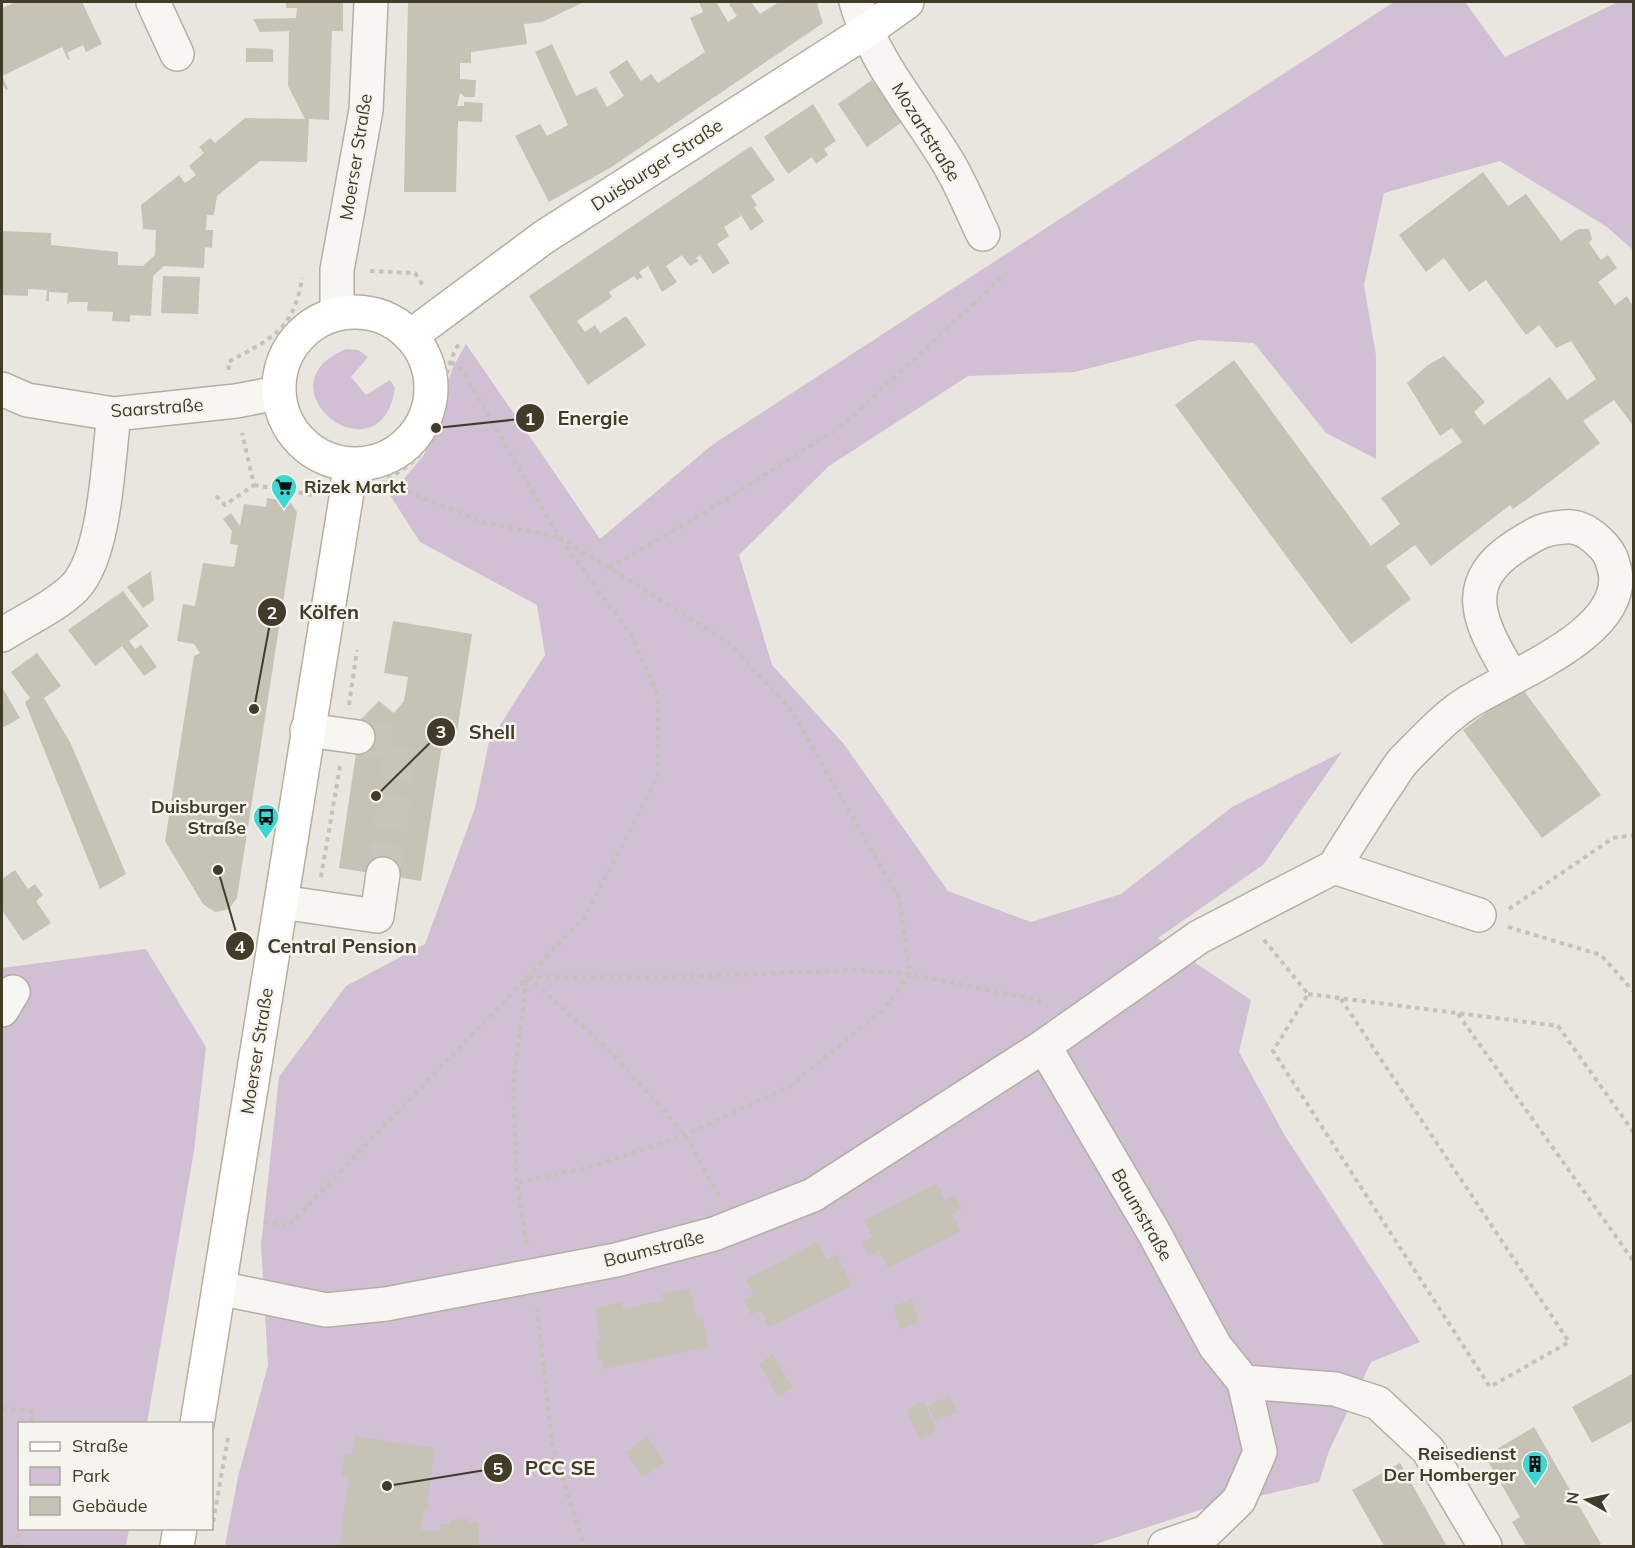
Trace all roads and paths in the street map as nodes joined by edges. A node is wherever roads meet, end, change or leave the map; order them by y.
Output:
1 (153, 2) edge
2 (371, 2) edge
3 (907, 2) edge
4 (860, 17) edge
5 (177, 54) dead end
6 (984, 234) dead end
7 (304, 268) dead end
8 (368, 271) dead end
9 (1007, 273) dead end
10 (427, 290) dead end
11 (337, 312) junction
12 (412, 335) junction
13 (461, 340) dead end
14 (451, 362) junction
15 (231, 379) dead end
16 (2, 389) edge
17 (278, 393) junction
18 (114, 414) junction
19 (241, 426) dead end
20 (350, 465) junction
21 (384, 482) junction
22 (254, 485) junction
23 (381, 492) dead end
24 (216, 496) dead end
25 (320, 496) dead end
26 (559, 537) junction
27 (609, 568) junction
28 (2, 635) edge
29 (1512, 678) junction
30 (307, 730) junction
31 (358, 737) tunnel mouth
32 (1634, 835) edge
33 (1334, 867) junction
34 (383, 874) tunnel mouth
35 (281, 902) junction
36 (1243, 914) junction
37 (1479, 915) junction
38 (910, 974) junction
39 (528, 977) junction
40 (1634, 992) edge
41 (1308, 994) junction
42 (1341, 999) junction
43 (1458, 1013) junction
44 (1073, 1026) junction
45 (1044, 1046) junction
46 (1634, 1133) edge
47 (685, 1135) junction
48 (517, 1183) dead end
49 (264, 1221) dead end
50 (735, 1226) junction
51 (1634, 1262) edge
52 (219, 1288) junction
53 (1244, 1382) junction
54 (2, 1408) edge
55 (31, 1422) edge
56 (197, 1422) edge
57 (20, 1530) edge
58 (180, 1530) edge
59 (16, 1546) edge
60 (177, 1546) edge
61 (1165, 1546) edge
62 (1485, 1546) edge

1 - 5 street
2 - 11 street, Moerser Straße
3 - 4 main road, Duisburger Straße
4 - 6 street, Mozartstraße
4 - 12 main road, Duisburger Straße
7 - 15 path
8 - 10 path
9 - 27 path
11 - 12 main road
11 - 17 main road
12 - 20 main road
13 - 14 path
14 - 21 path
14 - 26 path
16 - 18 street, Saarstraße
17 - 18 street, Saarstraße
17 - 20 main road
18 - 28 street
19 - 22 path
20 - 30 main road, Moerser Straße
21 - 23 path
21 - 26 path
22 - 24 path
22 - 25 path
26 - 27 path
26 - 39 path
27 - 38 path
29 - 29 street
29 - 33 street, Baumstraße
30 - 31 street
30 - 35 main road, Moerser Straße
32 - 37 path
33 - 36 street, Baumstraße
33 - 37 street
34 - 35 street
35 - 52 main road, Moerser Straße
36 - 41 path
36 - 44 street, Baumstraße
37 - 40 path
38 - 39 path
38 - 44 path
38 - 47 path
39 - 47 path
39 - 49 path
41 - 42 path
41 - 42 path
42 - 43 path
43 - 46 path
43 - 51 path
44 - 45 street, Baumstraße
45 - 50 street, Baumstraße
45 - 53 street, Baumstraße
47 - 48 path
47 - 50 path
50 - 52 street, Baumstraße
52 - 56 main road, Moerser Straße
53 - 61 street, Baumstraße
53 - 62 street
54 - 55 path
57 - 59 path
58 - 60 main road

